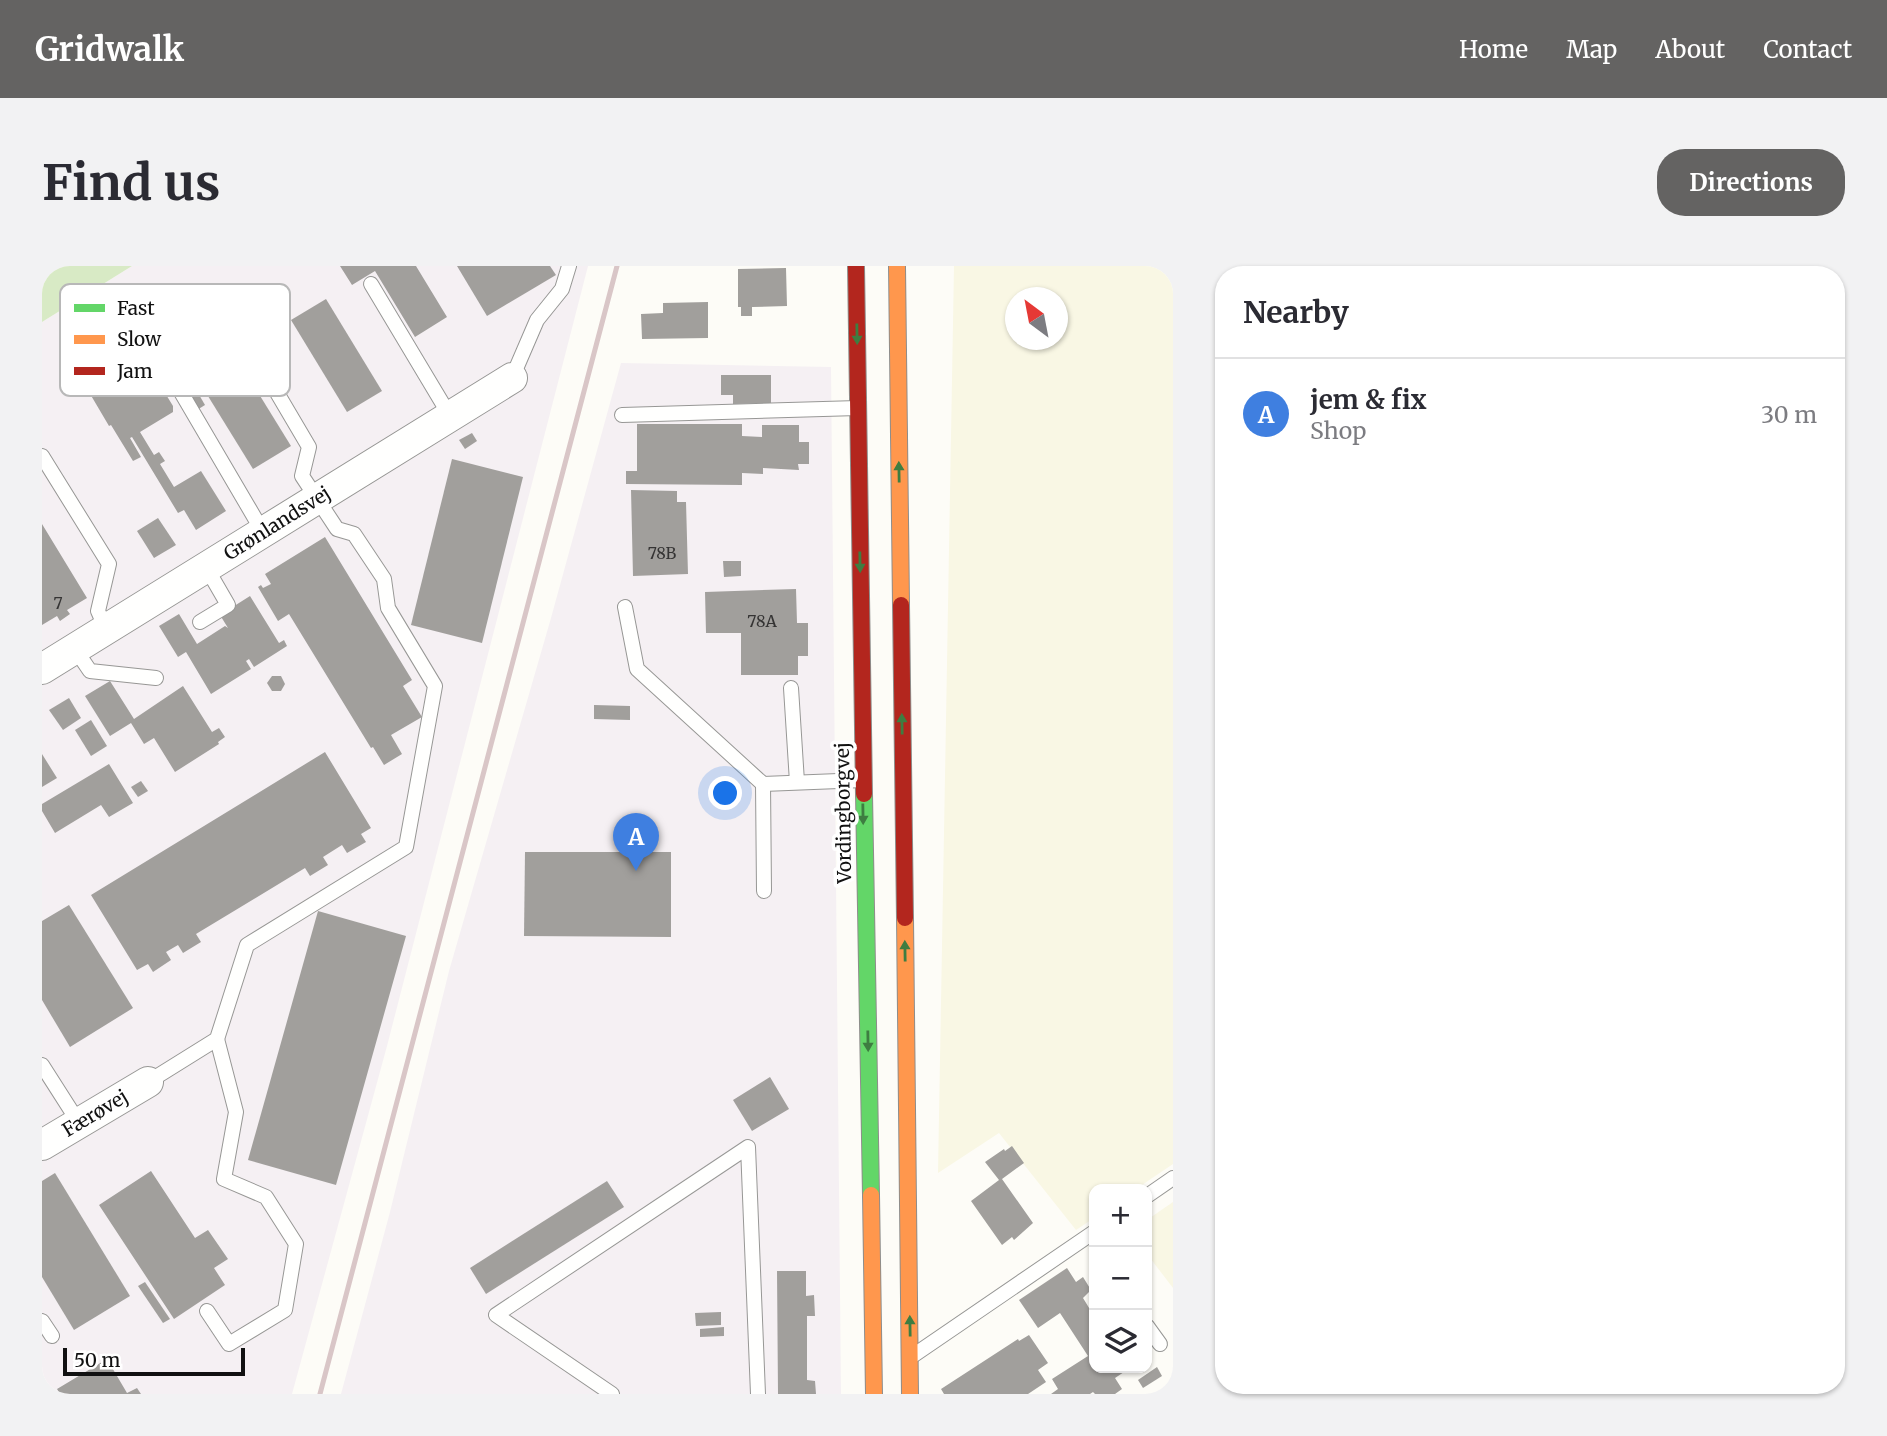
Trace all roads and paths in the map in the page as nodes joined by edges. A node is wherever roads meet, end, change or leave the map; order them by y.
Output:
1 (569, 266) edge
2 (856, 266) edge
3 (897, 266) edge
4 (371, 284) dead end
5 (512, 378) joint
6 (182, 396) edge
7 (279, 396) edge
8 (878, 407) junction
9 (622, 415) dead end
10 (450, 416) junction
11 (42, 456) edge
12 (317, 498) junction
13 (263, 532) junction
14 (206, 567) junction
15 (625, 607) dead end
16 (200, 622) dead end
17 (106, 629) junction
18 (75, 649) junction
19 (42, 668) edge
20 (156, 678) dead end
21 (791, 688) dead end
22 (883, 779) junction
23 (797, 782) junction
24 (764, 784) junction
25 (764, 891) dead end
26 (217, 1039) junction
27 (42, 1065) edge
28 (148, 1082) joint
29 (79, 1123) junction
30 (42, 1145) edge
31 (1173, 1178) edge
32 (1152, 1193) edge
33 (1089, 1236) edge
34 (207, 1311) dead end
35 (42, 1321) edge
36 (1152, 1333) edge
37 (51, 1336) dead end
38 (1160, 1344) dead end
39 (892, 1358) junction
40 (612, 1394) edge
41 (758, 1394) edge
42 (874, 1394) edge
43 (911, 1394) edge

1 - 5 lane
2 -> 8 main road, Vordingborgvej
3 - 8 main road, Vordingborgvej
4 - 10 lane
5 - 10 street, Grønlandsvej
6 - 13 lane
7 - 12 lane
8 - 9 lane
22 -> 8 main road, Vordingborgvej
8 -> 22 main road, Vordingborgvej
10 - 12 street, Grønlandsvej
11 - 17 lane
12 - 13 street, Grønlandsvej
12 - 26 lane
13 - 14 street, Grønlandsvej
14 - 16 lane
14 - 17 street, Grønlandsvej
15 - 24 lane
17 - 18 street, Grønlandsvej
18 - 19 street, Grønlandsvej
18 - 20 lane
21 - 23 lane
22 - 23 lane
39 -> 22 main road, Vordingborgvej
22 -> 39 main road, Vordingborgvej
23 - 24 lane
24 - 25 lane
26 - 28 lane
26 - 34 lane
27 - 29 lane
28 - 29 street, Færøvej
29 - 30 street, Færøvej
31 - 32 lane
33 - 39 lane
35 - 37 lane
36 - 38 lane
39 - 42 main road, Vordingborgvej
39 - 43 main road, Vordingborgvej
40 - 41 lane

